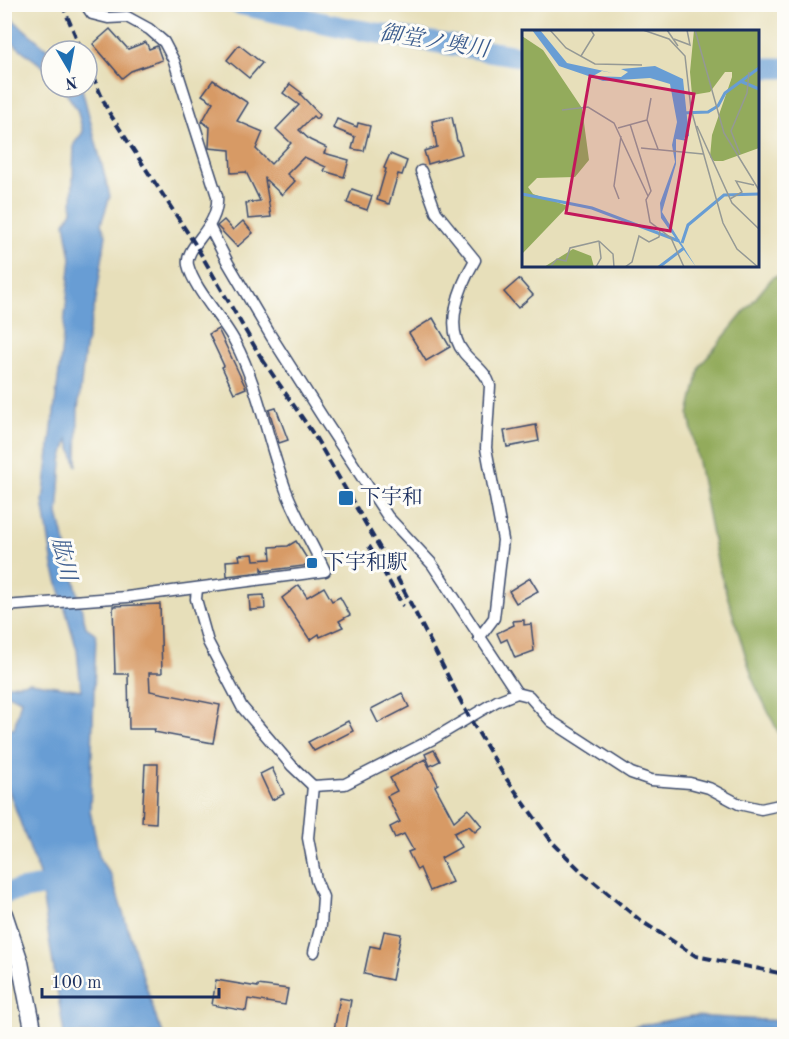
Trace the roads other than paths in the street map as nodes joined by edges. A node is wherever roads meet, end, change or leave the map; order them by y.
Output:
1 (85, 4) edge
2 (421, 171) dead end
3 (209, 226) junction
4 (197, 589) junction
5 (4, 606) edge
6 (479, 638) junction
7 (517, 693) junction
8 (313, 786) junction
9 (784, 804) edge
10 (4, 914) edge
11 (314, 952) dead end
12 (34, 1035) edge

1 - 3 street
2 - 6 street
3 - 4 street
3 - 6 street
4 - 5 street
4 - 8 street
6 - 7 street
7 - 8 street
7 - 9 street
8 - 11 street
10 - 12 main road

